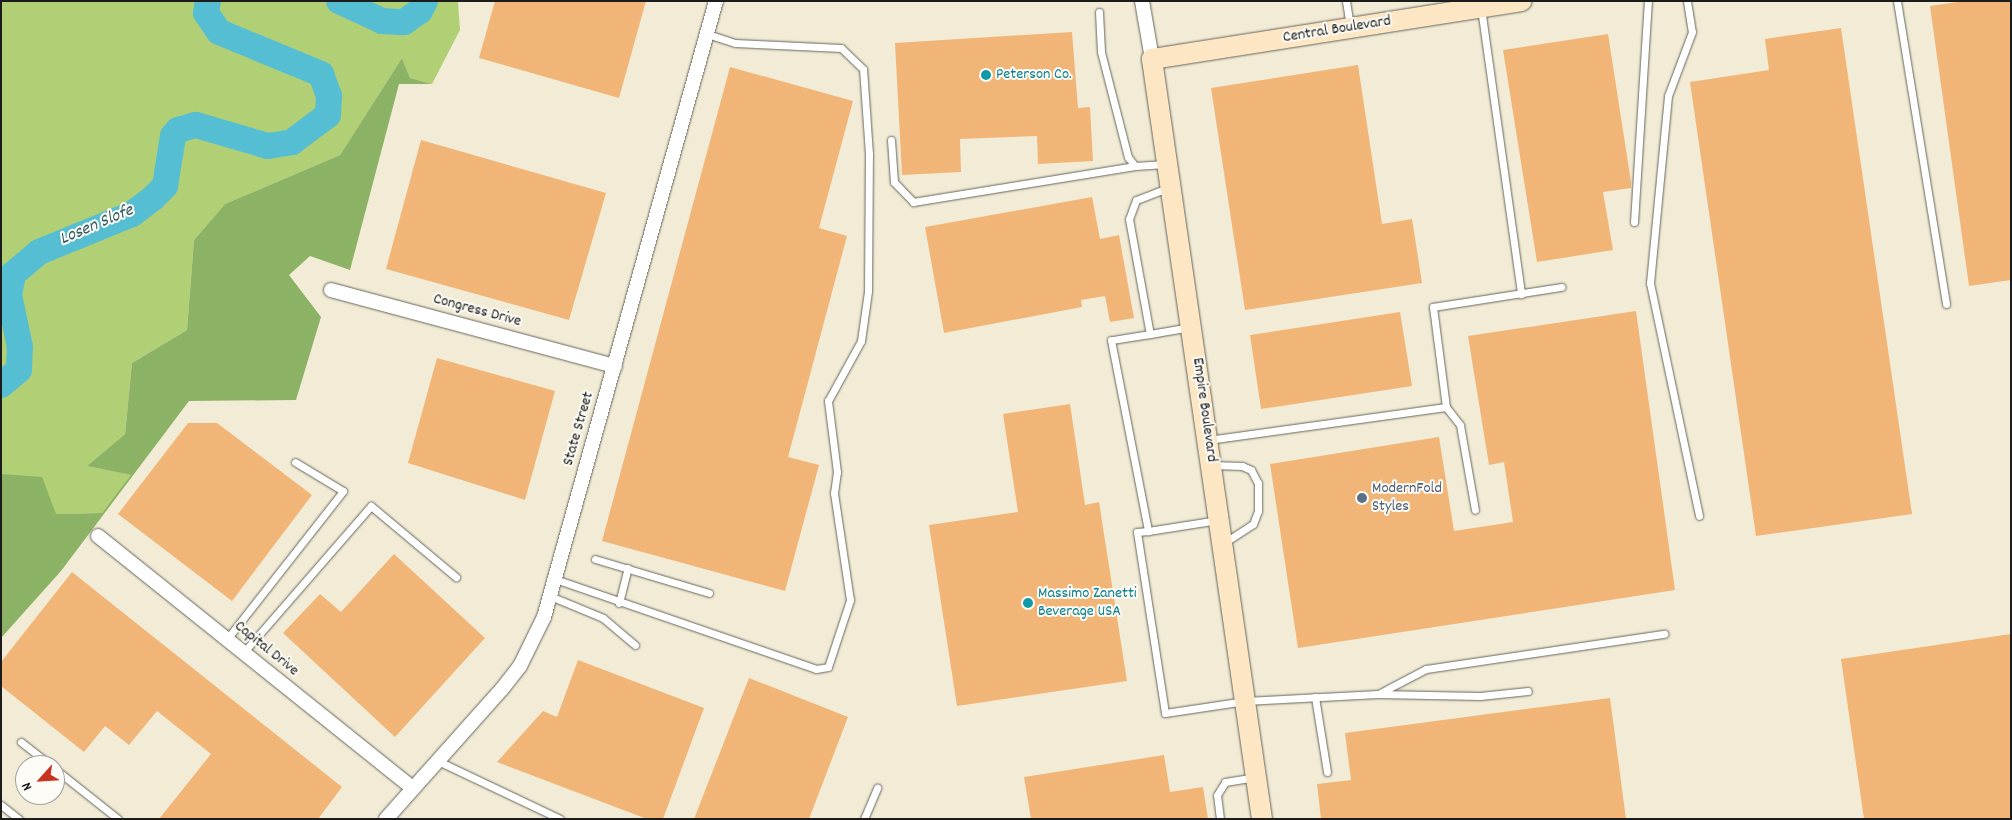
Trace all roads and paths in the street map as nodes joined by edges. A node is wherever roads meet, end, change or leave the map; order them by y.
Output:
1 (716, 1) edge
2 (1142, 1) edge
3 (1346, 1) edge
4 (1520, 1) edge
5 (1648, 1) edge
6 (1687, 1) edge
7 (1897, 1) edge
8 (1481, 8) junction
9 (1099, 12) dead end
10 (1350, 28) junction
11 (708, 34) junction
12 (1152, 60) junction
13 (891, 140) dead end
14 (1166, 164) junction
15 (1135, 166) junction
16 (1170, 187) junction
17 (1634, 222) dead end
18 (1561, 288) dead end
19 (331, 290) dead end
20 (1521, 294) junction
21 (1946, 304) dead end
22 (1192, 326) junction
23 (1150, 334) junction
24 (614, 366) junction
25 (1446, 407) junction
26 (1208, 440) junction
27 (296, 462) dead end
28 (1212, 465) junction
29 (1475, 510) dead end
30 (1698, 516) dead end
31 (1219, 520) junction
32 (1148, 531) junction
33 (98, 536) dead end
34 (1222, 544) junction
35 (595, 559) dead end
36 (628, 568) junction
37 (456, 577) dead end
38 (555, 579) junction
39 (709, 593) dead end
40 (550, 596) junction
41 (619, 603) junction
42 (1664, 634) dead end
43 (227, 639) junction
44 (635, 645) dead end
45 (244, 652) junction
46 (1528, 691) dead end
47 (1378, 694) junction
48 (1315, 697) junction
49 (1244, 701) junction
50 (21, 742) dead end
51 (37, 755) edge
52 (438, 760) junction
53 (1327, 772) dead end
54 (65, 777) edge
55 (1256, 777) junction
56 (413, 788) junction
57 (876, 788) dead end
58 (1, 805) edge
59 (19, 819) edge
60 (118, 819) edge
61 (386, 819) edge
62 (560, 819) edge
63 (864, 819) edge
64 (1220, 819) edge
65 (1262, 819) edge

1 - 11 street, State Street
2 - 12 street, Empire Boulevard
3 - 10 lane
4 - 8 street, Central Boulevard
5 - 17 lane
6 - 30 lane
7 - 21 lane
8 - 10 street, Central Boulevard
8 - 20 lane
9 - 15 lane
10 - 12 street, Central Boulevard
11 - 24 street, State Street
11 - 41 lane
12 - 14 street, Empire Boulevard
13 - 15 lane
14 - 15 lane
14 - 16 street, Empire Boulevard
16 - 22 street, Empire Boulevard
16 - 23 lane
18 - 20 lane
19 - 24 street, Congress Drive
20 - 25 lane
22 - 23 lane
22 - 26 street, Empire Boulevard
23 - 32 lane
24 - 38 street, State Street
25 - 26 lane
25 - 29 lane
26 - 28 street, Empire Boulevard
27 - 43 lane
28 - 31 street, Empire Boulevard
28 - 34 lane
31 - 32 lane
31 - 34 street, Empire Boulevard
32 - 49 lane
33 - 43 street, Capital Drive
34 - 49 street, Empire Boulevard
35 - 36 lane
36 - 39 lane
36 - 41 lane
37 - 45 lane
38 - 40 street, State Street
38 - 41 lane
40 - 44 lane
40 - 52 street, State Street
42 - 47 lane
43 - 45 street, Capital Drive
45 - 56 street, Capital Drive
46 - 47 lane
47 - 48 lane
48 - 49 lane
48 - 53 lane
49 - 55 street, Empire Boulevard
50 - 51 lane
52 - 56 street, State Street
52 - 62 lane
54 - 60 lane
55 - 64 lane
55 - 65 street, Empire Boulevard
56 - 61 street, State Street
57 - 63 lane
58 - 59 lane

